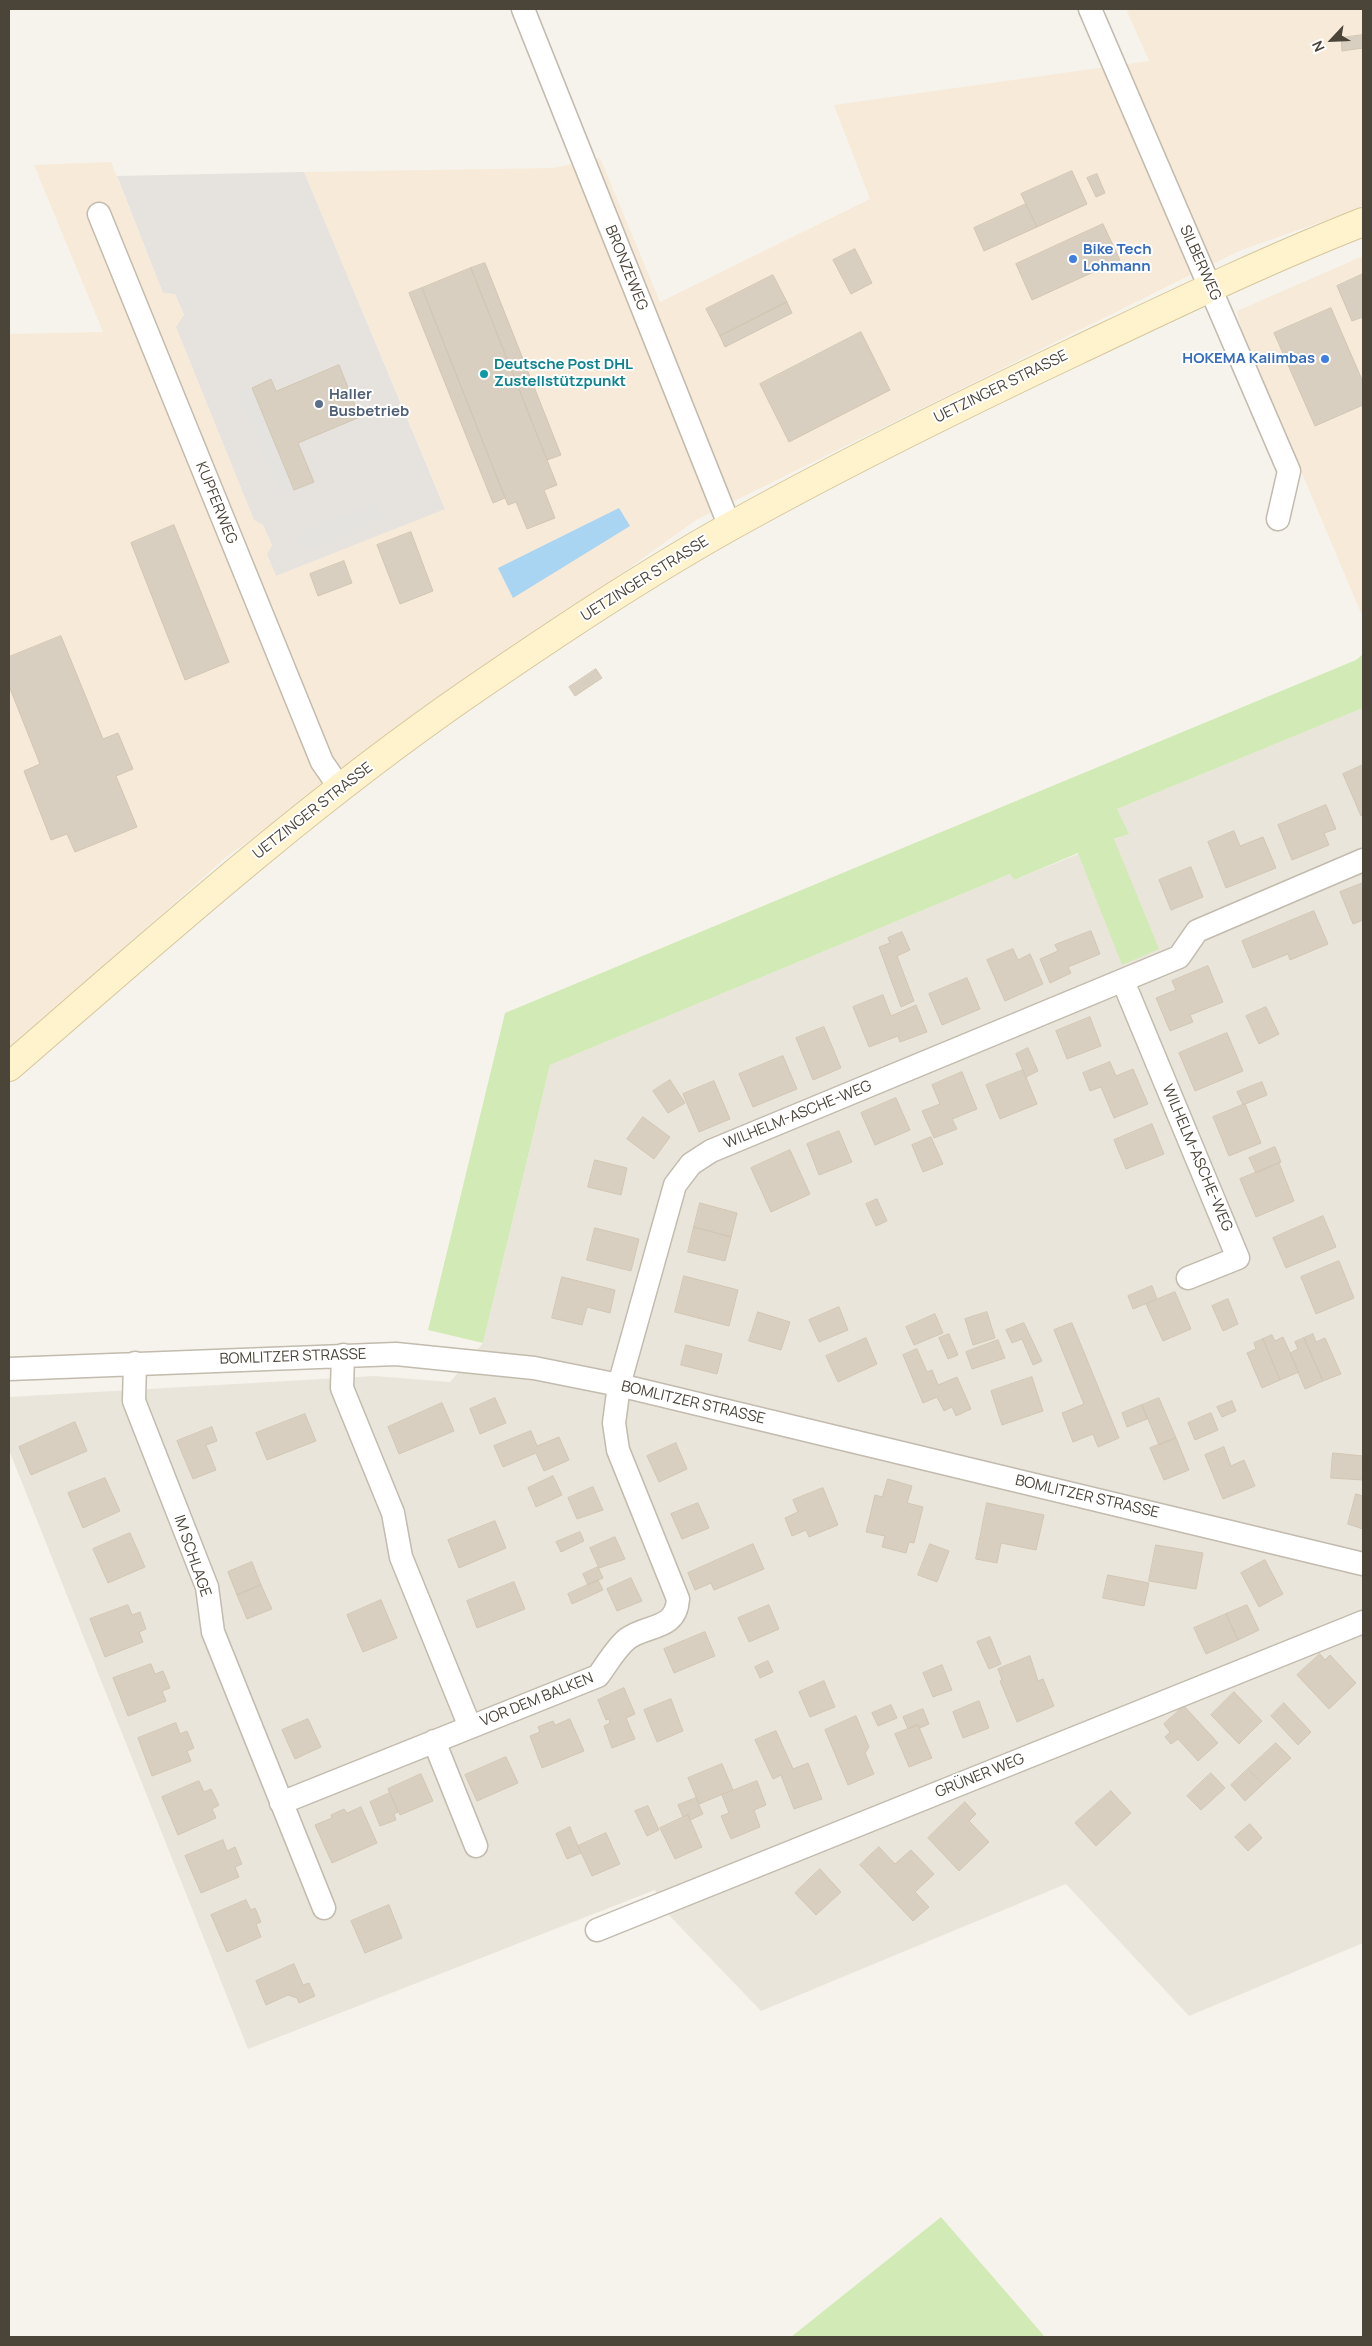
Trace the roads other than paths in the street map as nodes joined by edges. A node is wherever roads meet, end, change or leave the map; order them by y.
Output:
1 (523, 9) edge
2 (1090, 9) edge
3 (98, 214) dead end
4 (1363, 222) edge
5 (1210, 287) junction
6 (1278, 520) dead end
7 (730, 527) junction
8 (340, 788) junction
9 (1363, 860) edge
10 (1123, 981) junction
11 (9, 1067) edge
12 (1188, 1278) dead end
13 (343, 1354) junction
14 (135, 1363) junction
15 (9, 1369) edge
16 (619, 1385) junction
17 (1363, 1564) edge
18 (1363, 1622) edge
19 (470, 1727) junction
20 (434, 1742) junction
21 (281, 1803) junction
22 (476, 1846) dead end
23 (324, 1908) dead end
24 (597, 1930) dead end

1 - 7 street, BRONZEWEG
2 - 5 street, SILBERWEG
3 - 8 street, KUPFERWEG
4 - 5 street, UETZINGER STRASSE
5 - 6 street, SILBERWEG
5 - 7 street, UETZINGER STRASSE
7 - 8 street, UETZINGER STRASSE
8 - 11 street, UETZINGER STRASSE
9 - 10 street, WILHELM-ASCHE-WEG
10 - 12 street, WILHELM-ASCHE-WEG
10 - 16 street, WILHELM-ASCHE-WEG
13 - 14 street, BOMLITZER STRASSE
13 - 16 street, BOMLITZER STRASSE
13 - 19 street, VOR DEM BALKEN
14 - 15 street, BOMLITZER STRASSE
14 - 21 street, IM SCHLAGE
16 - 17 street, BOMLITZER STRASSE
16 - 19 street, VOR DEM BALKEN
18 - 24 street, GRÜNER WEG
19 - 20 street
20 - 21 street
20 - 22 street
21 - 23 street, IM SCHLAGE

